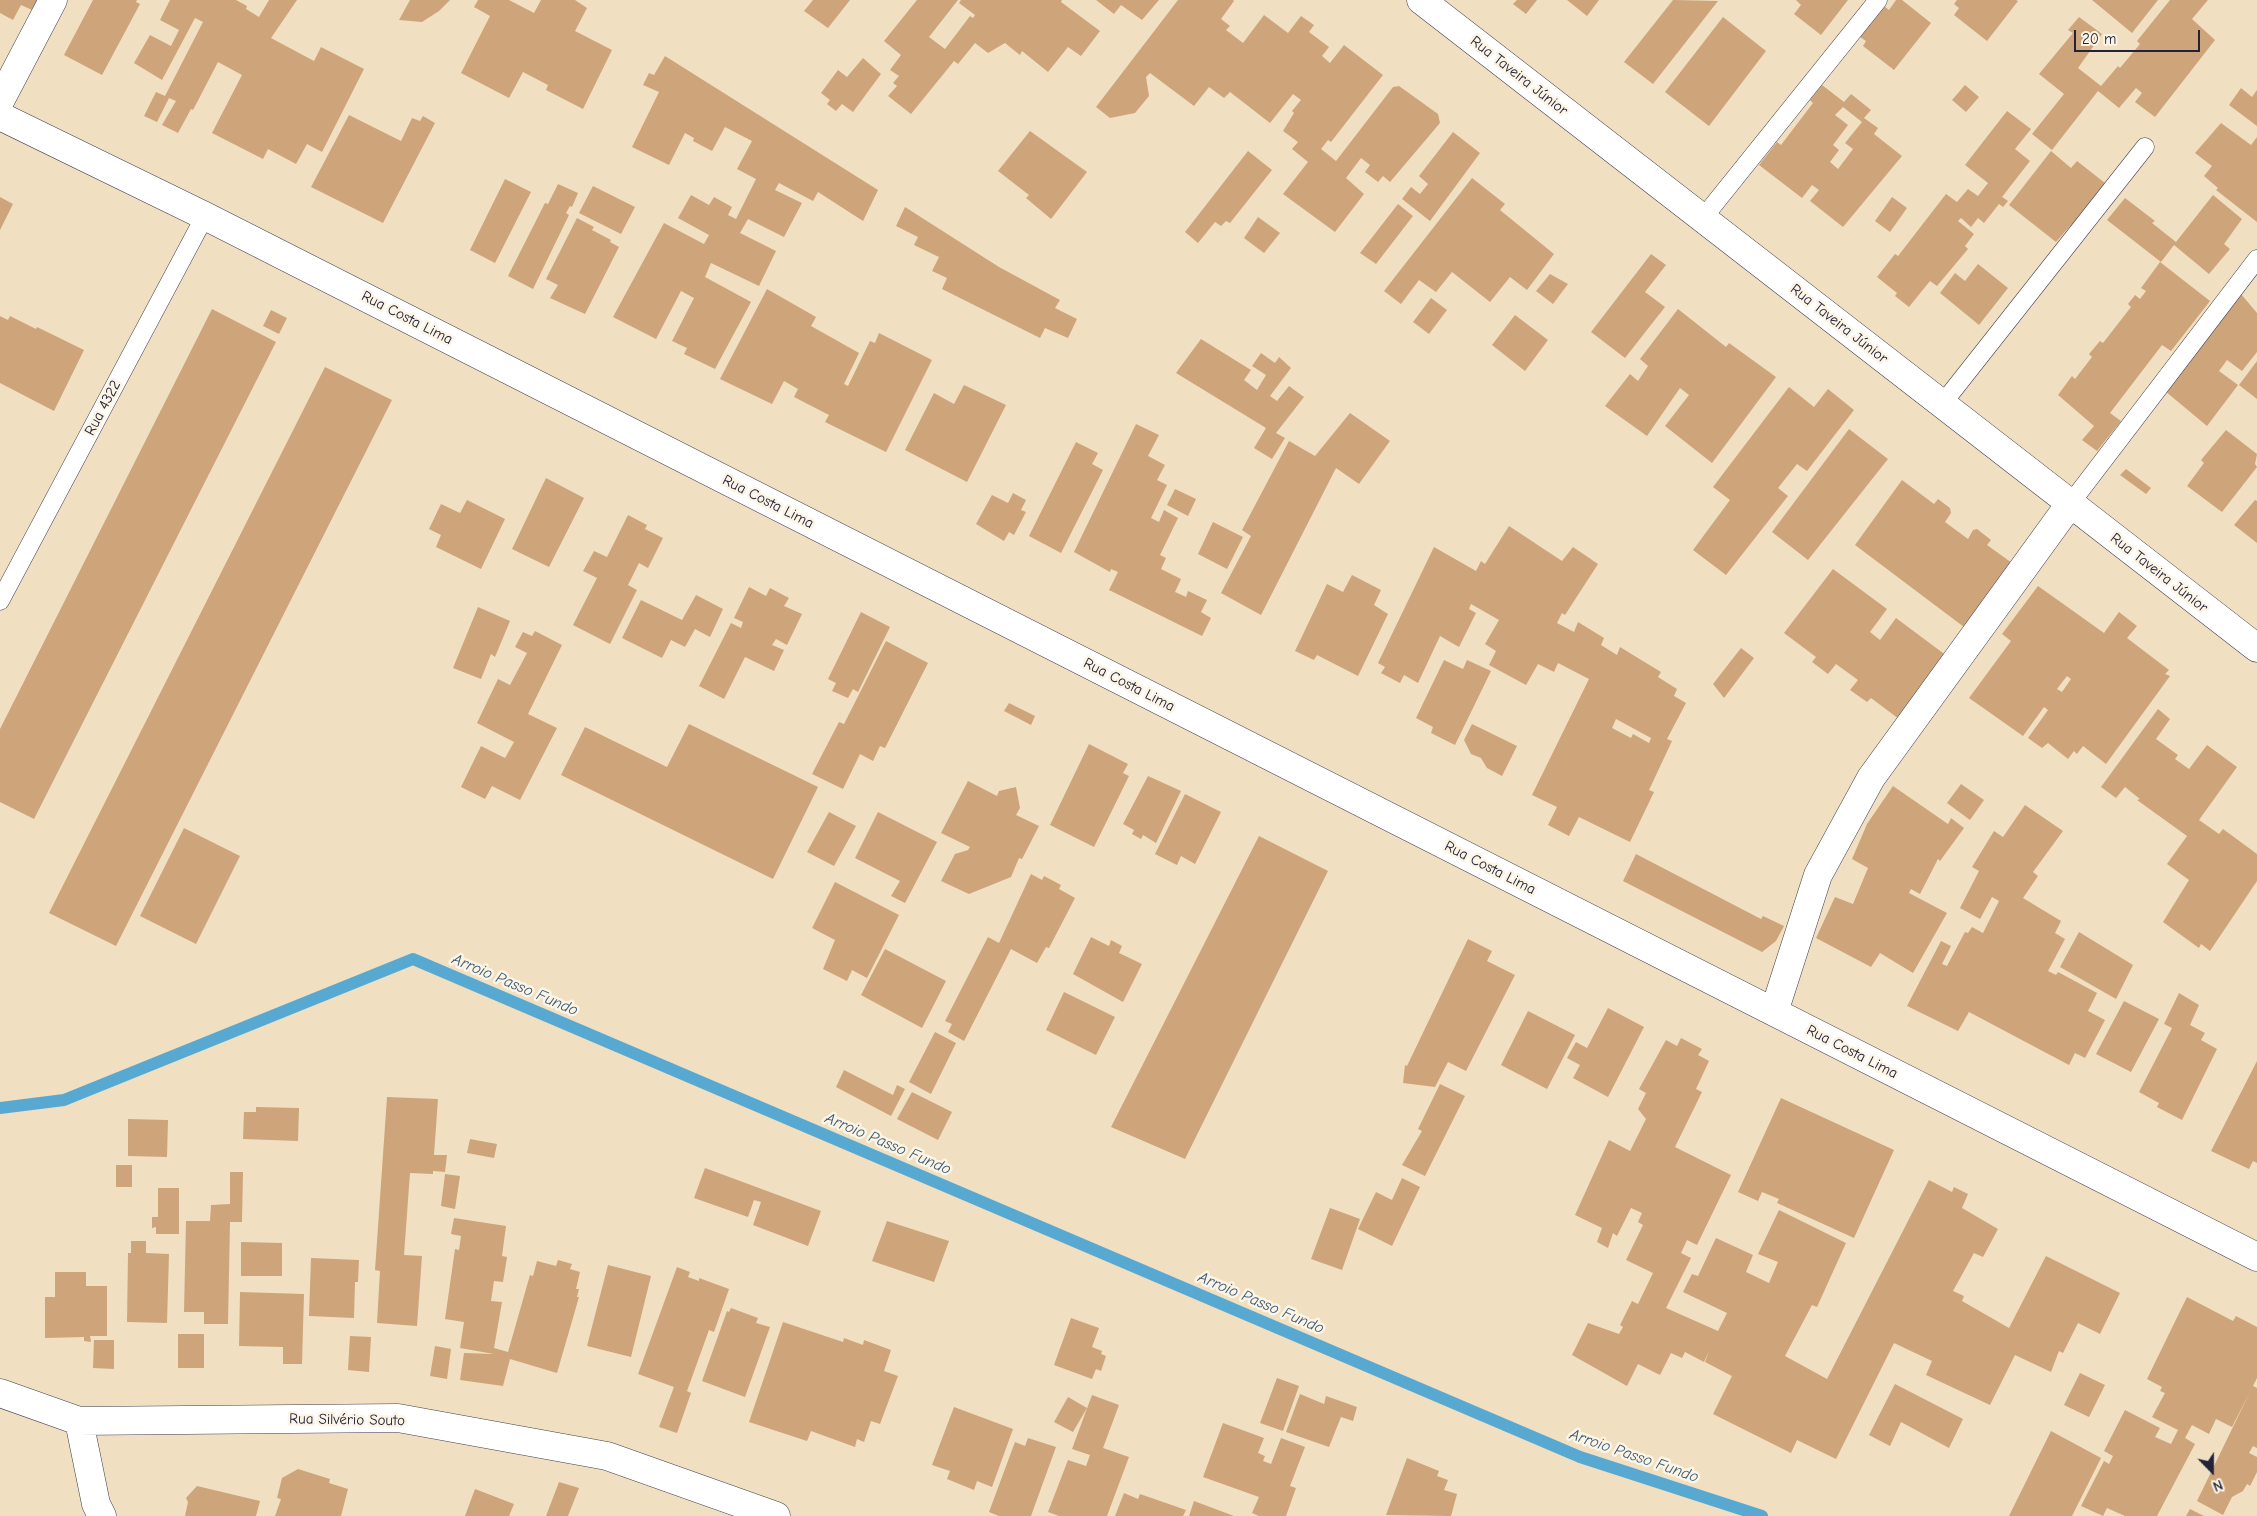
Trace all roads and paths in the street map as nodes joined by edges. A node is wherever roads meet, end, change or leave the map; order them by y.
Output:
1 (53, 0) edge
2 (1878, 0) edge
3 (1433, 3) edge
4 (0, 101) edge
5 (0, 116) edge
6 (2145, 147) dead end
7 (205, 216) junction
8 (1703, 218) junction
9 (2257, 259) edge
10 (1942, 403) junction
11 (2070, 504) junction
12 (0, 601) edge
13 (2257, 648) edge
14 (1774, 1012) junction
15 (2257, 1258) edge
16 (0, 1393) edge
17 (79, 1421) junction
18 (102, 1516) edge
19 (776, 1516) edge

1 - 4 street
2 - 8 lane
3 - 8 street, Rua Taveira Júnior
5 - 7 street, Rua Costa Lima
6 - 10 lane
7 - 12 lane, Rua 4322
7 - 14 street, Rua Costa Lima
8 - 10 street, Rua Taveira Júnior
9 - 11 lane
10 - 11 street, Rua Taveira Júnior
11 - 13 street, Rua Taveira Júnior
11 - 14 street
14 - 15 street, Rua Costa Lima
16 - 17 street, Rua Silvério Souto
17 - 18 street
17 - 19 street, Rua Silvério Souto

